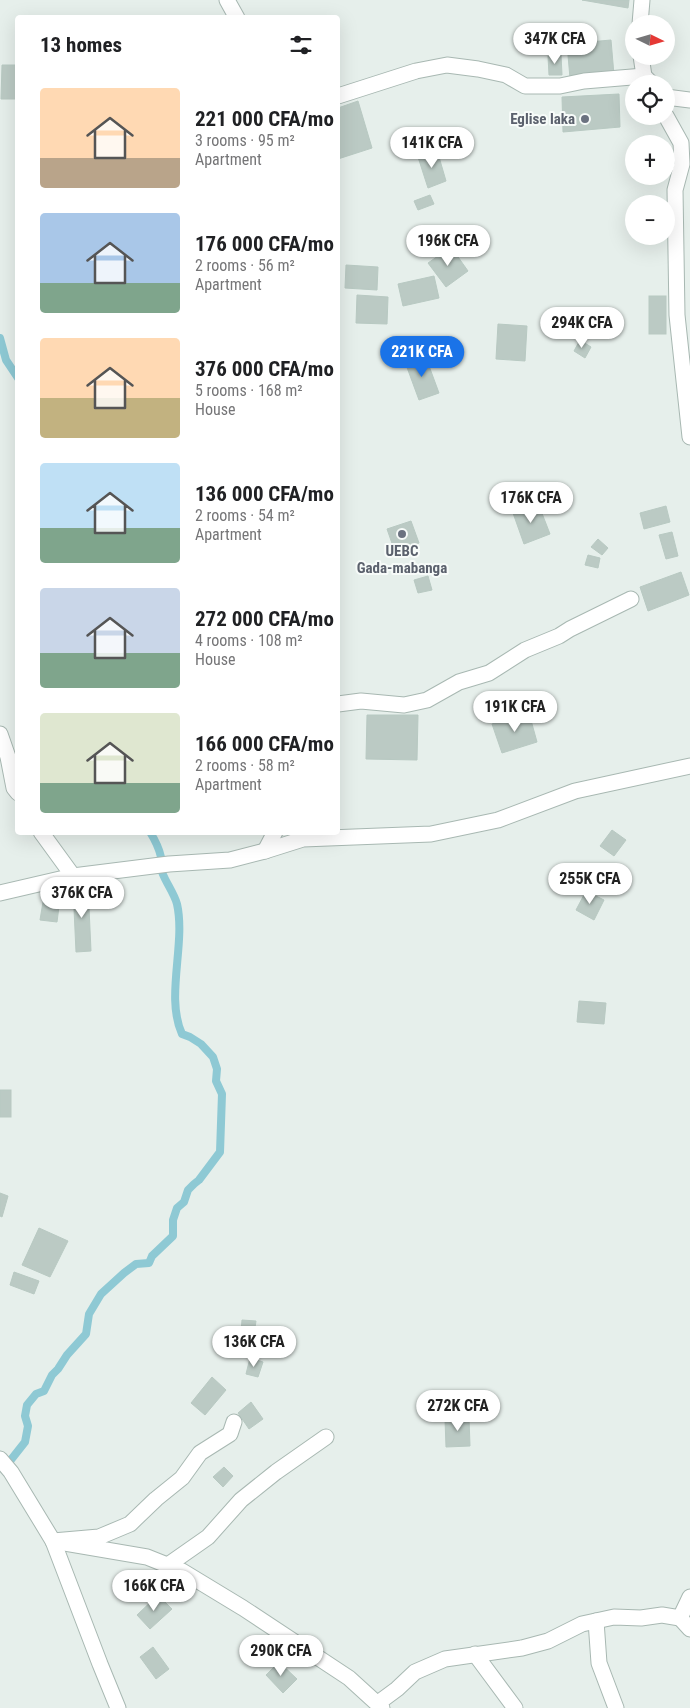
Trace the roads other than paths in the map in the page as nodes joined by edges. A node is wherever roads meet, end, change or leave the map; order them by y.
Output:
1 (227, 0) edge
2 (642, 0) edge
3 (235, 15) edge
4 (641, 15) edge
5 (625, 81) edge
6 (340, 95) edge
7 (675, 98) edge
8 (690, 100) edge
9 (671, 125) edge
10 (690, 437) edge
11 (631, 599) dead end
12 (340, 704) edge
13 (0, 734) edge
14 (690, 766) edge
15 (15, 789) edge
16 (43, 835) edge
17 (273, 835) edge
18 (265, 851) junction
19 (73, 876) junction
20 (0, 893) edge
21 (234, 1422) dead end
22 (326, 1437) dead end
23 (1, 1460) edge
24 (53, 1541) junction
25 (168, 1565) junction
26 (690, 1597) edge
27 (596, 1621) junction
28 (685, 1623) edge
29 (474, 1654) junction
30 (380, 1705) edge
31 (118, 1708) edge
32 (515, 1708) edge
33 (616, 1708) edge

1 - 3 street
2 - 4 street
5 - 6 street
7 - 8 street
9 - 10 street
11 - 12 street
13 - 15 street
14 - 18 street
16 - 19 street
17 - 18 street
18 - 19 street
19 - 20 street
21 - 24 street
22 - 25 street
23 - 24 street
24 - 25 street
24 - 31 street
25 - 30 street
26 - 28 street
27 - 28 street
27 - 29 street
27 - 33 street
29 - 30 street
29 - 32 street

